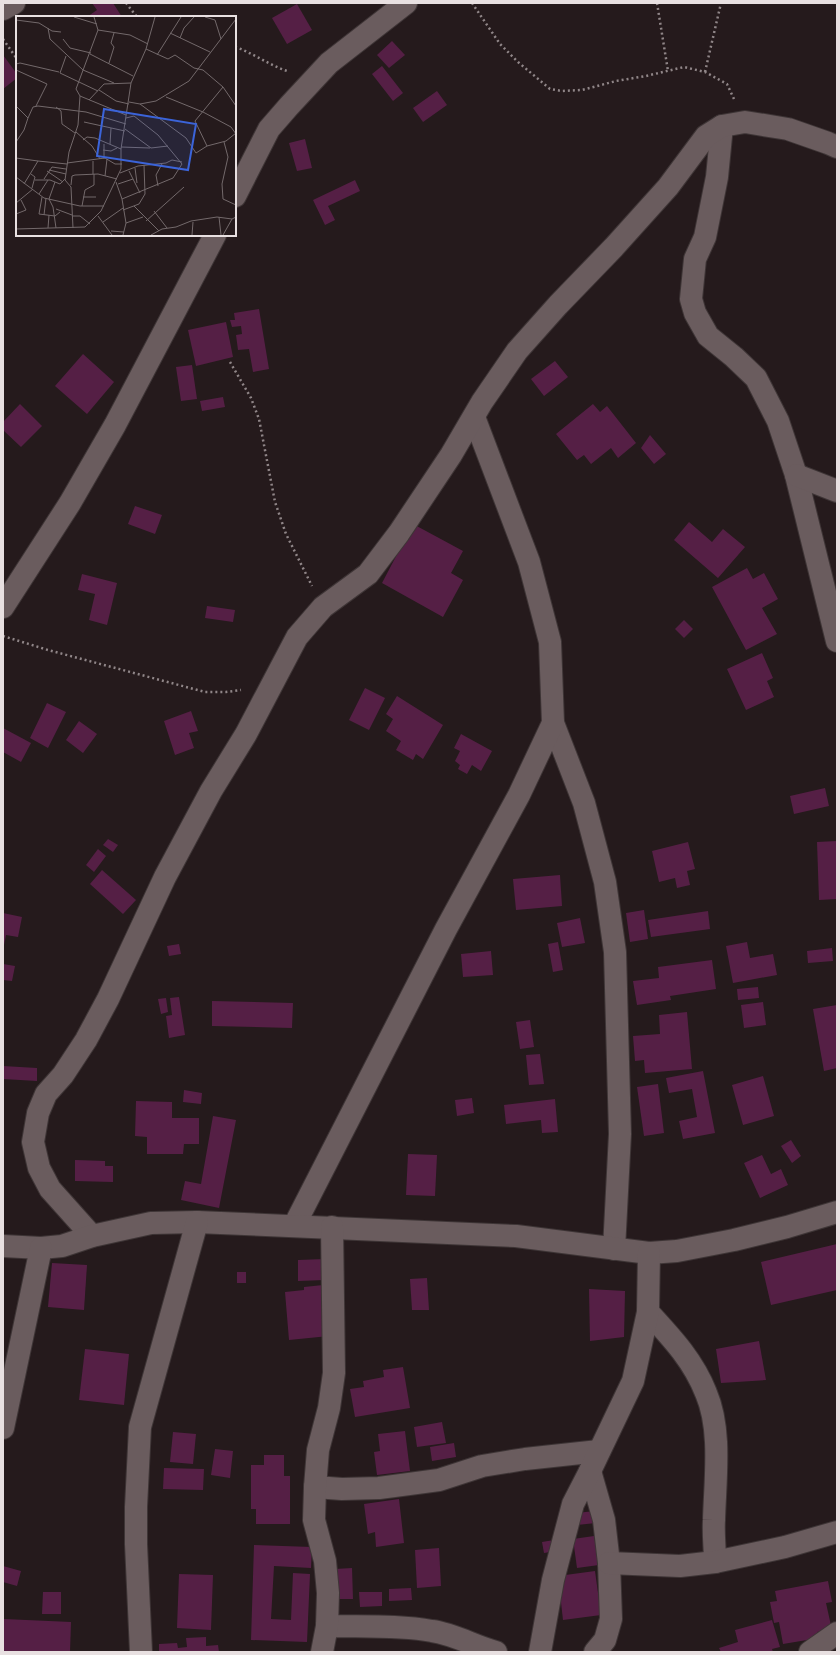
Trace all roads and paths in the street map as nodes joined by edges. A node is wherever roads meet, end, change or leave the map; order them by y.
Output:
1 (14, 3) edge
2 (126, 3) edge
3 (406, 3) edge
4 (472, 3) edge
5 (657, 3) edge
6 (721, 3) edge
7 (3, 10) edge
8 (136, 16) edge
9 (3, 39) edge
10 (236, 47) edge
11 (16, 58) edge
12 (668, 71) junction
13 (705, 72) junction
14 (313, 80) junction
15 (745, 122) junction
16 (722, 126) junction
17 (837, 147) edge
18 (236, 194) edge
19 (214, 236) edge
20 (230, 362) dead end
21 (474, 417) junction
22 (796, 476) junction
23 (837, 491) edge
24 (3, 607) edge
25 (322, 608) junction
26 (3, 636) edge
27 (837, 642) edge
28 (243, 689) dead end
29 (553, 723) junction
30 (837, 1212) edge
31 (198, 1222) junction
32 (294, 1226) junction
33 (332, 1227) junction
34 (92, 1236) junction
35 (3, 1246) edge
36 (41, 1248) junction
37 (614, 1249) junction
38 (649, 1253) junction
39 (648, 1312) junction
40 (3, 1428) edge
41 (599, 1452) junction
42 (590, 1471) junction
43 (315, 1487) junction
44 (837, 1532) edge
45 (715, 1562) junction
46 (609, 1563) junction
47 (328, 1626) junction
48 (837, 1633) edge
49 (141, 1652) edge
50 (322, 1652) edge
51 (496, 1652) edge
52 (540, 1652) edge
53 (595, 1652) edge
54 (810, 1652) edge

1 - 7 street
2 - 8 path
3 - 14 street
4 - 12 path
5 - 12 path
6 - 13 path
9 - 11 path
10 - 14 path
12 - 13 path
13 - 15 path
14 - 18 street
15 - 16 street
15 - 17 street
16 - 21 street
16 - 22 street
19 - 24 street
20 - 25 path
21 - 25 street
21 - 29 street
22 - 23 street
22 - 27 street
25 - 34 street
26 - 28 path
29 - 32 street
29 - 37 street
30 - 38 street
31 - 32 street
31 - 34 street
31 - 49 street
32 - 33 street
33 - 37 street
33 - 43 street
34 - 36 street
35 - 36 street
36 - 40 street
37 - 38 street
38 - 39 street
39 - 41 street
39 - 45 street
41 - 42 street
41 - 43 street
42 - 46 street
42 - 52 street
43 - 47 street
44 - 45 street
45 - 46 street
46 - 53 street
47 - 50 street
47 - 51 street
48 - 54 street

